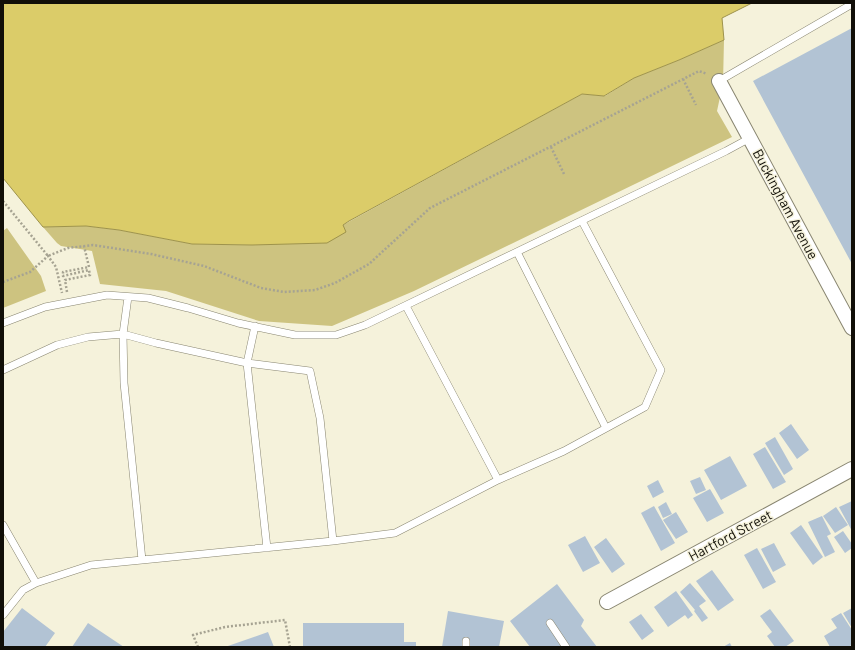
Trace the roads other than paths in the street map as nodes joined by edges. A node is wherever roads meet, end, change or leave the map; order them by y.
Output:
1 (852, 4) edge
2 (719, 81) joint
3 (750, 138) junction
4 (582, 221) junction
5 (517, 252) junction
6 (128, 297) junction
7 (406, 306) junction
8 (3, 323) edge
9 (255, 326) junction
10 (852, 328) edge
11 (123, 334) junction
12 (247, 363) junction
13 (3, 370) edge
14 (606, 428) junction
15 (852, 469) edge
16 (498, 480) junction
17 (3, 525) edge
18 (334, 541) junction
19 (267, 548) junction
20 (142, 560) junction
21 (36, 583) junction
22 (607, 602) dead end
23 (3, 616) edge
24 (550, 623) dead end
25 (566, 647) edge

1 - 2 lane
2 - 3 street, Buckingham Avenue
3 - 4 lane
3 - 10 street, Buckingham Avenue
4 - 5 lane
4 - 14 lane
5 - 7 lane
5 - 14 lane
6 - 8 lane
6 - 9 lane
6 - 11 lane
7 - 9 lane
7 - 16 lane
9 - 12 lane
11 - 12 lane
11 - 13 lane
11 - 20 lane
12 - 18 lane
12 - 19 lane
14 - 16 lane
15 - 22 street, Hartford Street
16 - 18 lane
17 - 21 lane
18 - 19 lane
19 - 20 lane
20 - 21 lane
21 - 23 lane
24 - 25 lane

